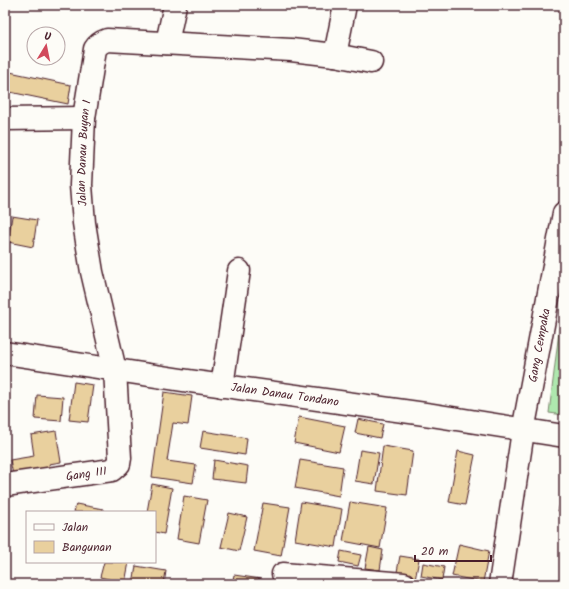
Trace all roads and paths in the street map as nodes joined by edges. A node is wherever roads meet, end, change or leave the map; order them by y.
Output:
1 (175, 5) edge
2 (345, 5) edge
3 (167, 43) junction
4 (335, 55) junction
5 (371, 62) dead end
6 (84, 118) junction
7 (5, 119) edge
8 (564, 213) edge
9 (239, 271) dead end
10 (5, 353) edge
11 (115, 370) junction
12 (222, 386) junction
13 (523, 431) junction
14 (564, 436) edge
15 (5, 486) edge
16 (283, 574) dead end
17 (404, 584) edge
18 (500, 584) edge

1 - 3 street
2 - 4 street
3 - 4 street
3 - 6 street, Jalan Danau Buyan I
4 - 5 street
6 - 7 street
6 - 11 street, Jalan Danau Buyan I
8 - 13 street, Gang Cempaka
9 - 12 street
10 - 11 street, Jalan Danau Tondano
11 - 12 street, Jalan Danau Tondano
11 - 15 street, Gang III
12 - 13 street, Jalan Danau Tondano
13 - 14 street, Jalan Danau Tondano
13 - 18 street, Gang Cempaka
16 - 17 street

